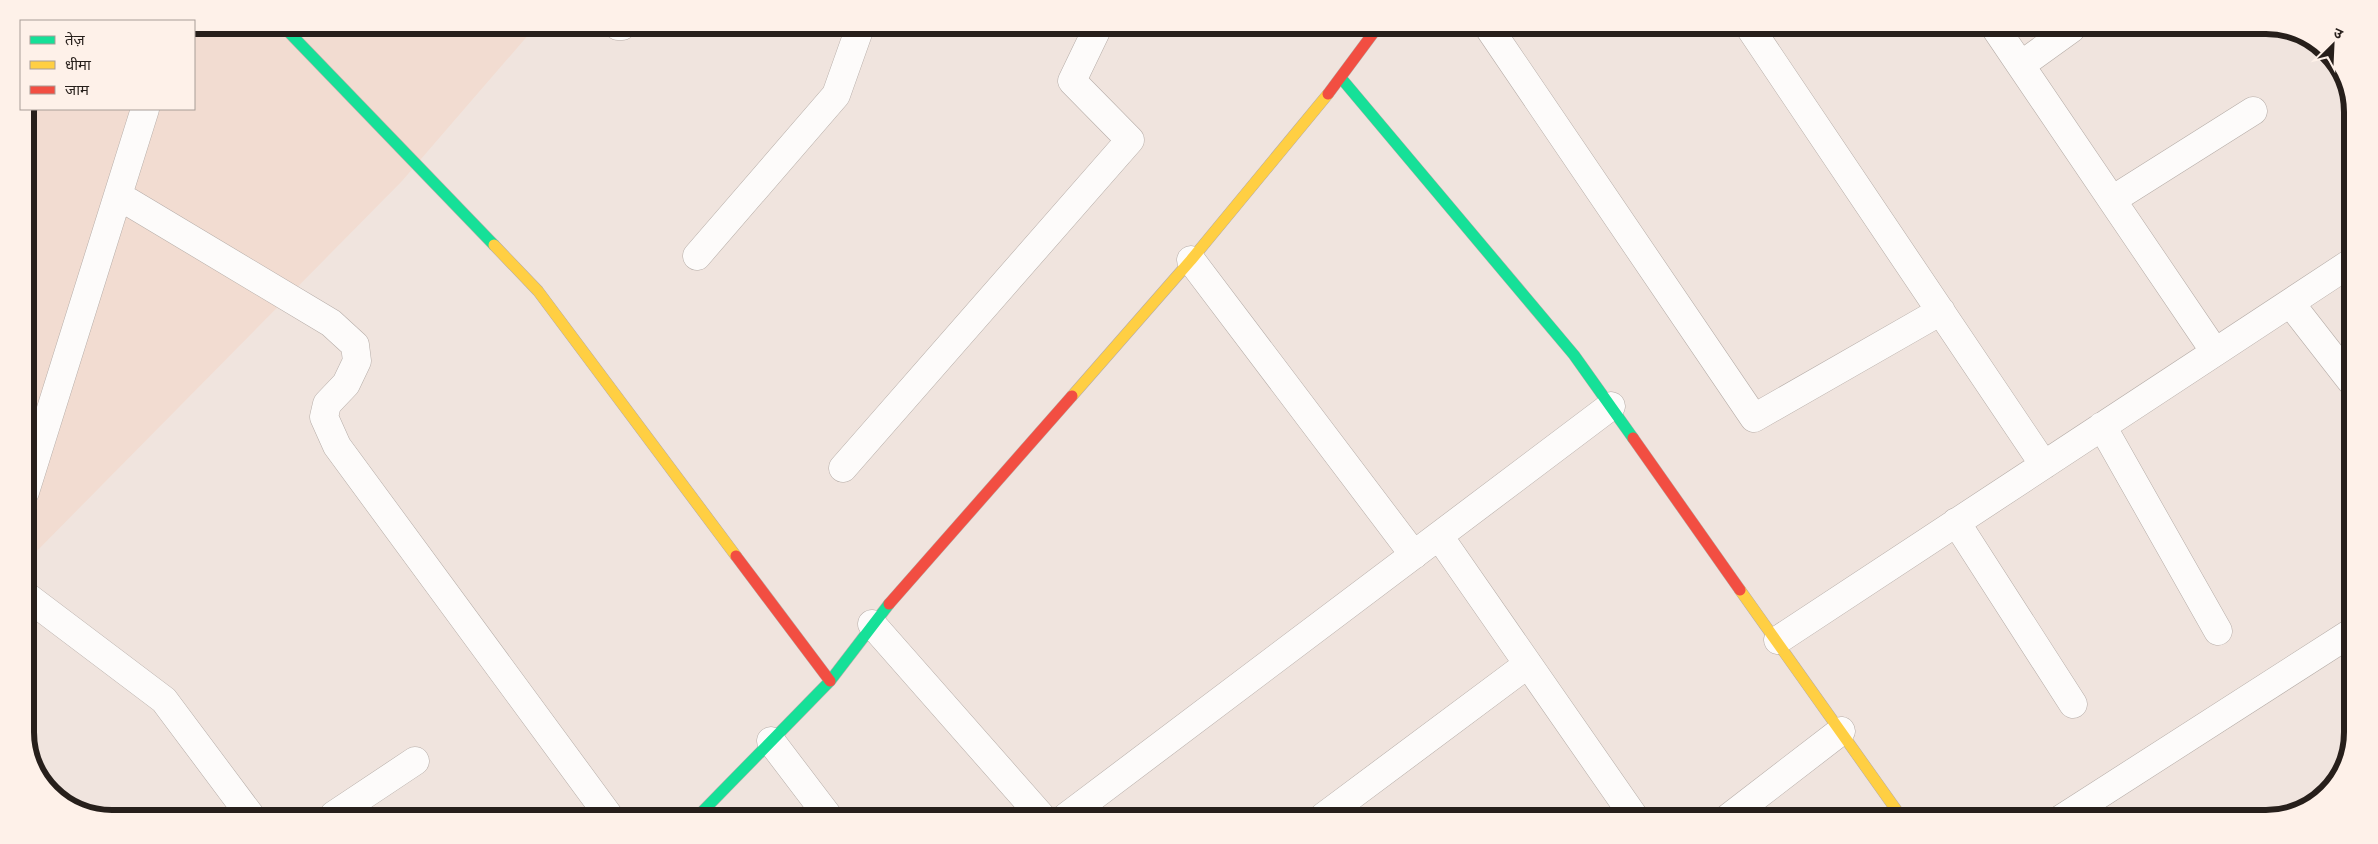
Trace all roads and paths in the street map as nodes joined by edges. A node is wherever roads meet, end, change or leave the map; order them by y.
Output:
1 (291, 34) edge
2 (858, 34) edge
3 (1095, 34) edge
4 (1374, 34) edge
5 (1493, 34) edge
6 (1754, 34) edge
7 (1999, 34) edge
8 (2064, 34) edge
9 (2021, 65) junction
10 (1341, 78) junction
11 (145, 110) edge
12 (2253, 111) dead end
13 (119, 196) junction
14 (2112, 200) junction
15 (697, 256) dead end
16 (1191, 260) junction
17 (2344, 268) edge
18 (2291, 304) junction
19 (1941, 311) junction
20 (2215, 352) junction
21 (2344, 372) edge
22 (1611, 406) junction
23 (2102, 426) junction
24 (34, 464) edge
25 (2044, 464) junction
26 (843, 468) dead end
27 (1956, 522) junction
28 (1439, 536) junction
29 (1414, 554) junction
30 (34, 602) edge
31 (872, 624) junction
32 (2218, 631) dead end
33 (2344, 637) edge
34 (1778, 640) junction
35 (1528, 664) junction
36 (830, 681) junction
37 (2072, 704) dead end
38 (1841, 731) junction
39 (770, 741) junction
40 (415, 761) dead end
41 (246, 810) edge
42 (342, 810) edge
43 (605, 810) edge
44 (704, 810) edge
45 (823, 810) edge
46 (1036, 810) edge
47 (1074, 810) edge
48 (1333, 810) edge
49 (1629, 810) edge
50 (1738, 810) edge
51 (1896, 810) edge
52 (2075, 810) edge

1 - 36 street
2 - 15 street
3 - 26 street
4 - 10 street
5 - 19 street
6 - 19 street
7 - 9 street
8 - 9 street
9 - 14 street
10 - 16 street
10 - 22 street
11 - 13 street
12 - 14 street
13 - 24 street
13 - 43 street
14 - 20 street
16 - 29 street
16 - 31 street
17 - 18 street
18 - 20 street
18 - 21 street
19 - 25 street
20 - 23 street
22 - 28 street
22 - 34 street
23 - 25 street
23 - 32 street
25 - 27 street
27 - 34 street
27 - 37 street
28 - 29 street
28 - 35 street
29 - 47 street
30 - 41 street
31 - 36 street
31 - 46 street
33 - 52 street
34 - 38 street
35 - 48 street
35 - 49 street
36 - 39 street
38 - 50 street
38 - 51 street
39 - 44 street
39 - 45 street
40 - 42 street

